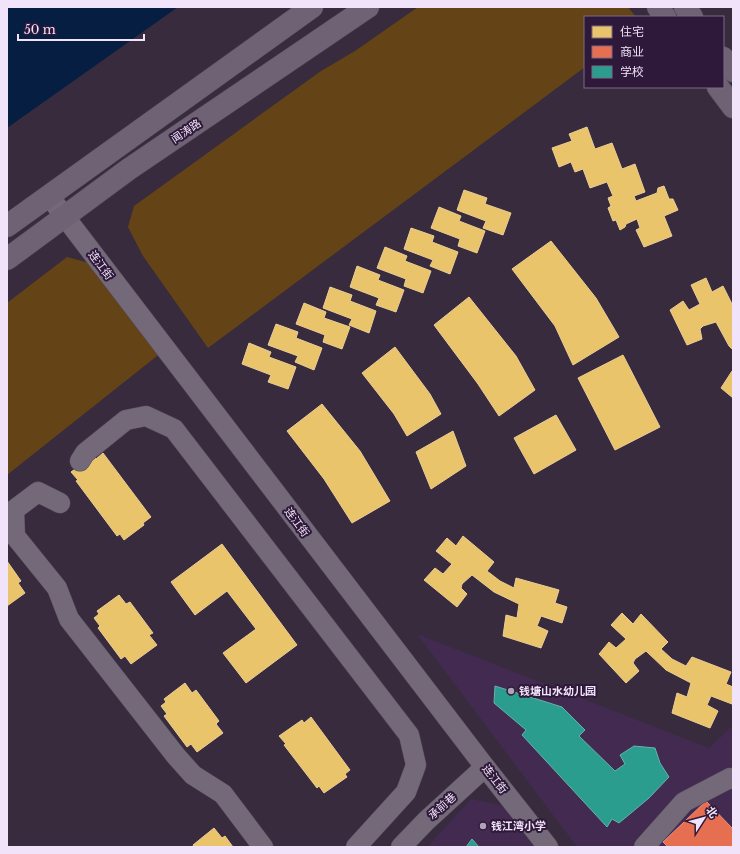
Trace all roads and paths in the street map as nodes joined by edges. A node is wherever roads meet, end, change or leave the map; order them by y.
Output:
1 (312, 7) edge
2 (368, 7) edge
3 (658, 7) edge
4 (685, 7) edge
5 (664, 16) edge
6 (691, 16) edge
7 (724, 59) edge
8 (733, 71) edge
9 (719, 88) edge
10 (733, 107) edge
11 (49, 196) junction
12 (64, 216) junction
13 (7, 226) edge
14 (7, 259) edge
15 (80, 461) dead end
16 (60, 503) dead end
17 (485, 767) junction
18 (733, 779) edge
19 (263, 847) edge
20 (356, 847) edge
21 (401, 847) edge
22 (548, 847) edge
23 (644, 847) edge

1 - 11 main road
2 - 12 main road, 闻涛路
3 - 5 main road
4 - 6 main road
7 - 8 main road
9 - 10 main road
11 - 12 street, 连江街
11 - 13 main road
12 - 14 main road, 闻涛路
12 - 17 street, 连江街
15 - 20 street
16 - 19 street
17 - 21 street, 承前巷
17 - 22 street, 连江街
18 - 23 street

